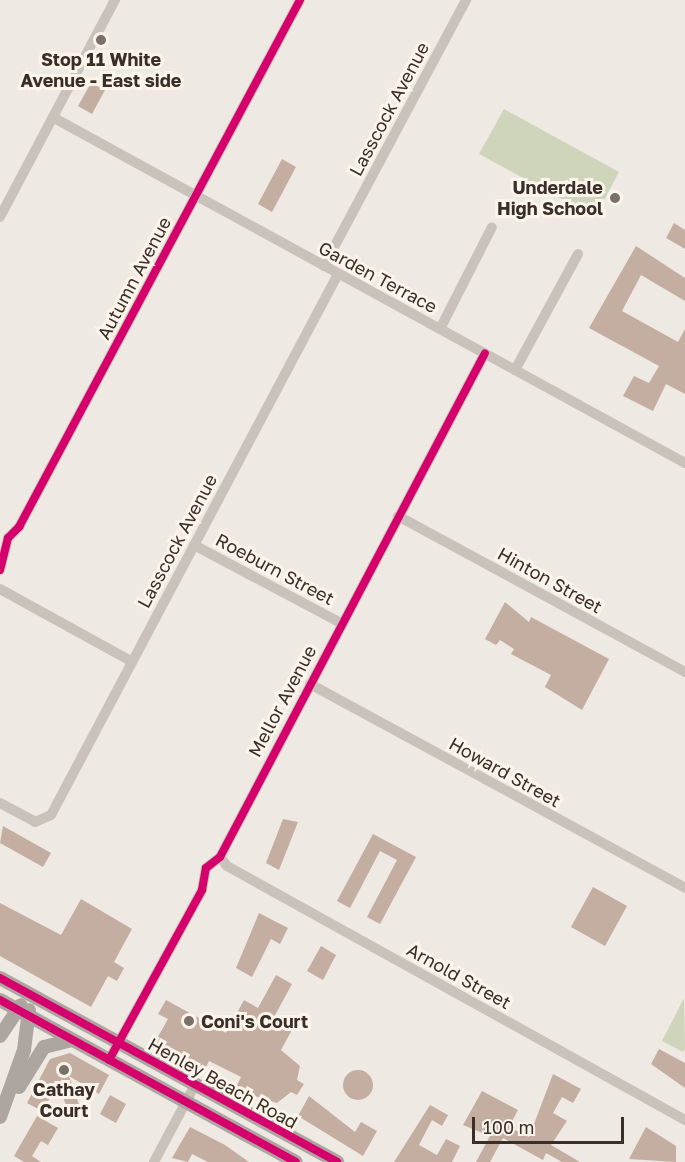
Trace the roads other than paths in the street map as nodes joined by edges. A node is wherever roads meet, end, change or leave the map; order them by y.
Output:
1 (115, 0) edge
2 (300, 0) edge
3 (466, 0) edge
4 (56, 119) junction
5 (196, 195) junction
6 (0, 216) edge
7 (492, 227) dead end
8 (578, 254) dead end
9 (324, 266) junction
10 (338, 274) junction
11 (440, 329) junction
12 (485, 352) junction
13 (515, 370) junction
14 (685, 463) edge
15 (399, 516) junction
16 (194, 544) junction
17 (0, 570) edge
18 (0, 589) edge
19 (340, 623) junction
20 (131, 662) junction
21 (685, 672) edge
22 (309, 684) junction
23 (0, 802) edge
24 (220, 857) junction
25 (685, 888) edge
26 (0, 978) edge
27 (32, 996) junction
28 (0, 1000) edge
29 (16, 1009) junction
30 (28, 1016) junction
31 (0, 1036) edge
32 (72, 1040) junction
33 (118, 1042) junction
34 (109, 1060) junction
35 (195, 1085) junction
36 (186, 1102) junction
37 (0, 1118) edge
38 (685, 1120) edge
39 (333, 1161) edge
40 (154, 1162) edge
41 (296, 1162) edge

1 - 4 street
2 - 5 street, Autumn Avenue
3 - 9 street, Lasscock Avenue
4 - 5 street, Garden Terrace
4 - 6 street
5 - 9 street, Garden Terrace
5 - 17 street, Autumn Avenue
7 - 11 street
8 - 13 street
9 - 10 street, Garden Terrace
10 - 11 street, Garden Terrace
10 - 16 street, Lasscock Avenue
11 - 12 street, Garden Terrace
12 - 13 street, Garden Terrace
12 - 15 street, Mellor Avenue
13 - 14 street, Garden Terrace
15 - 19 street, Mellor Avenue
15 - 21 street, Hinton Street
16 - 19 street, Roeburn Street
16 - 20 street, Lasscock Avenue
18 - 20 street
19 - 22 street, Mellor Avenue
20 - 23 street, Lasscock Avenue
22 - 24 street, Mellor Avenue
22 - 25 street, Howard Street
24 - 33 street, Mellor Avenue
24 - 38 street, Arnold Street
26 - 27 main road, Henley Beach Road
27 - 29 main road
27 - 30 main road
27 - 33 main road, Henley Beach Road
28 - 29 main road, Henley Beach Road
29 - 30 main road, Henley Beach Road
29 - 31 main road
30 - 32 main road, Henley Beach Road
30 - 37 main road
32 - 34 main road, Henley Beach Road
32 - 37 main road
33 - 34 street, Mellor Avenue
33 - 35 main road, Henley Beach Road
34 - 36 main road, Henley Beach Road
35 - 36 street
35 - 39 main road, Henley Beach Road
36 - 40 street
36 - 41 main road, Henley Beach Road

